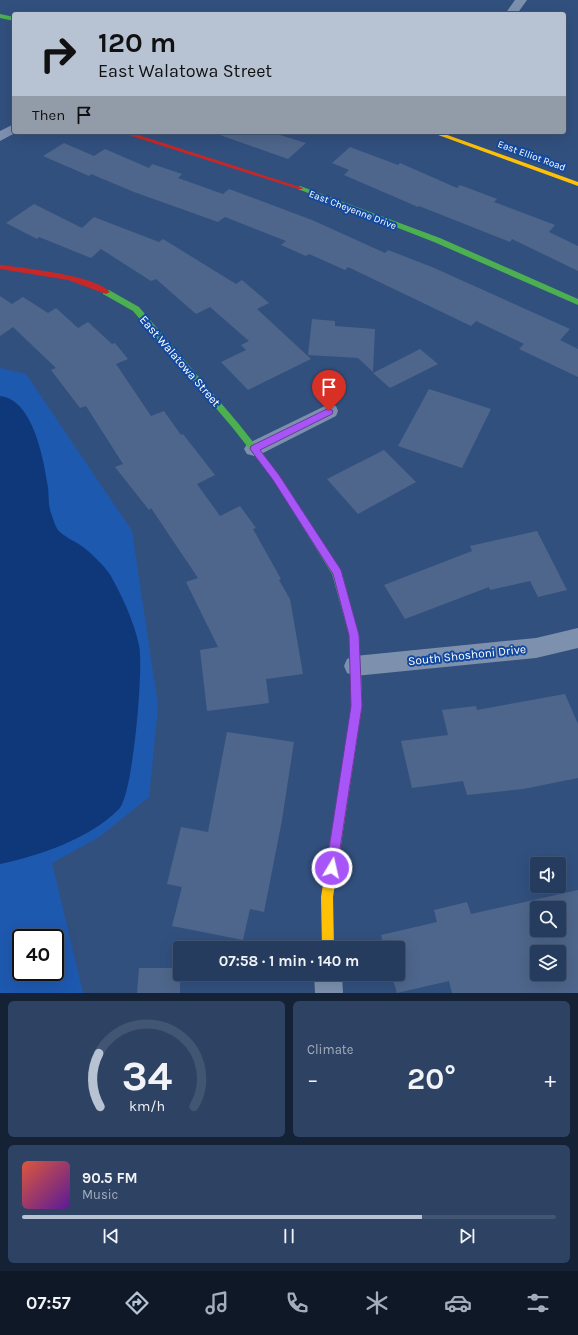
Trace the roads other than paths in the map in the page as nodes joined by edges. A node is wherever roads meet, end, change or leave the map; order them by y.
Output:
1 (521, 0) edge
2 (512, 12) edge
3 (0, 16) edge
4 (12, 19) edge
5 (12, 129) edge
6 (128, 134) edge
7 (439, 134) edge
8 (0, 138) edge
9 (578, 184) edge
10 (0, 267) edge
11 (578, 302) edge
12 (329, 411) dead end
13 (254, 449) junction
14 (578, 638) edge
15 (355, 666) junction
16 (328, 941) edge
17 (328, 981) edge
18 (329, 993) edge

1 - 2 street
3 - 4 street
5 - 8 street
6 - 11 street, East Cheyenne Drive
7 - 9 street, East Elliot Road
10 - 13 street, East Walatowa Street
12 - 13 street
13 - 15 street, East Walatowa Street
14 - 15 street, South Shoshoni Drive
15 - 16 street, East Walatowa Street
17 - 18 street

